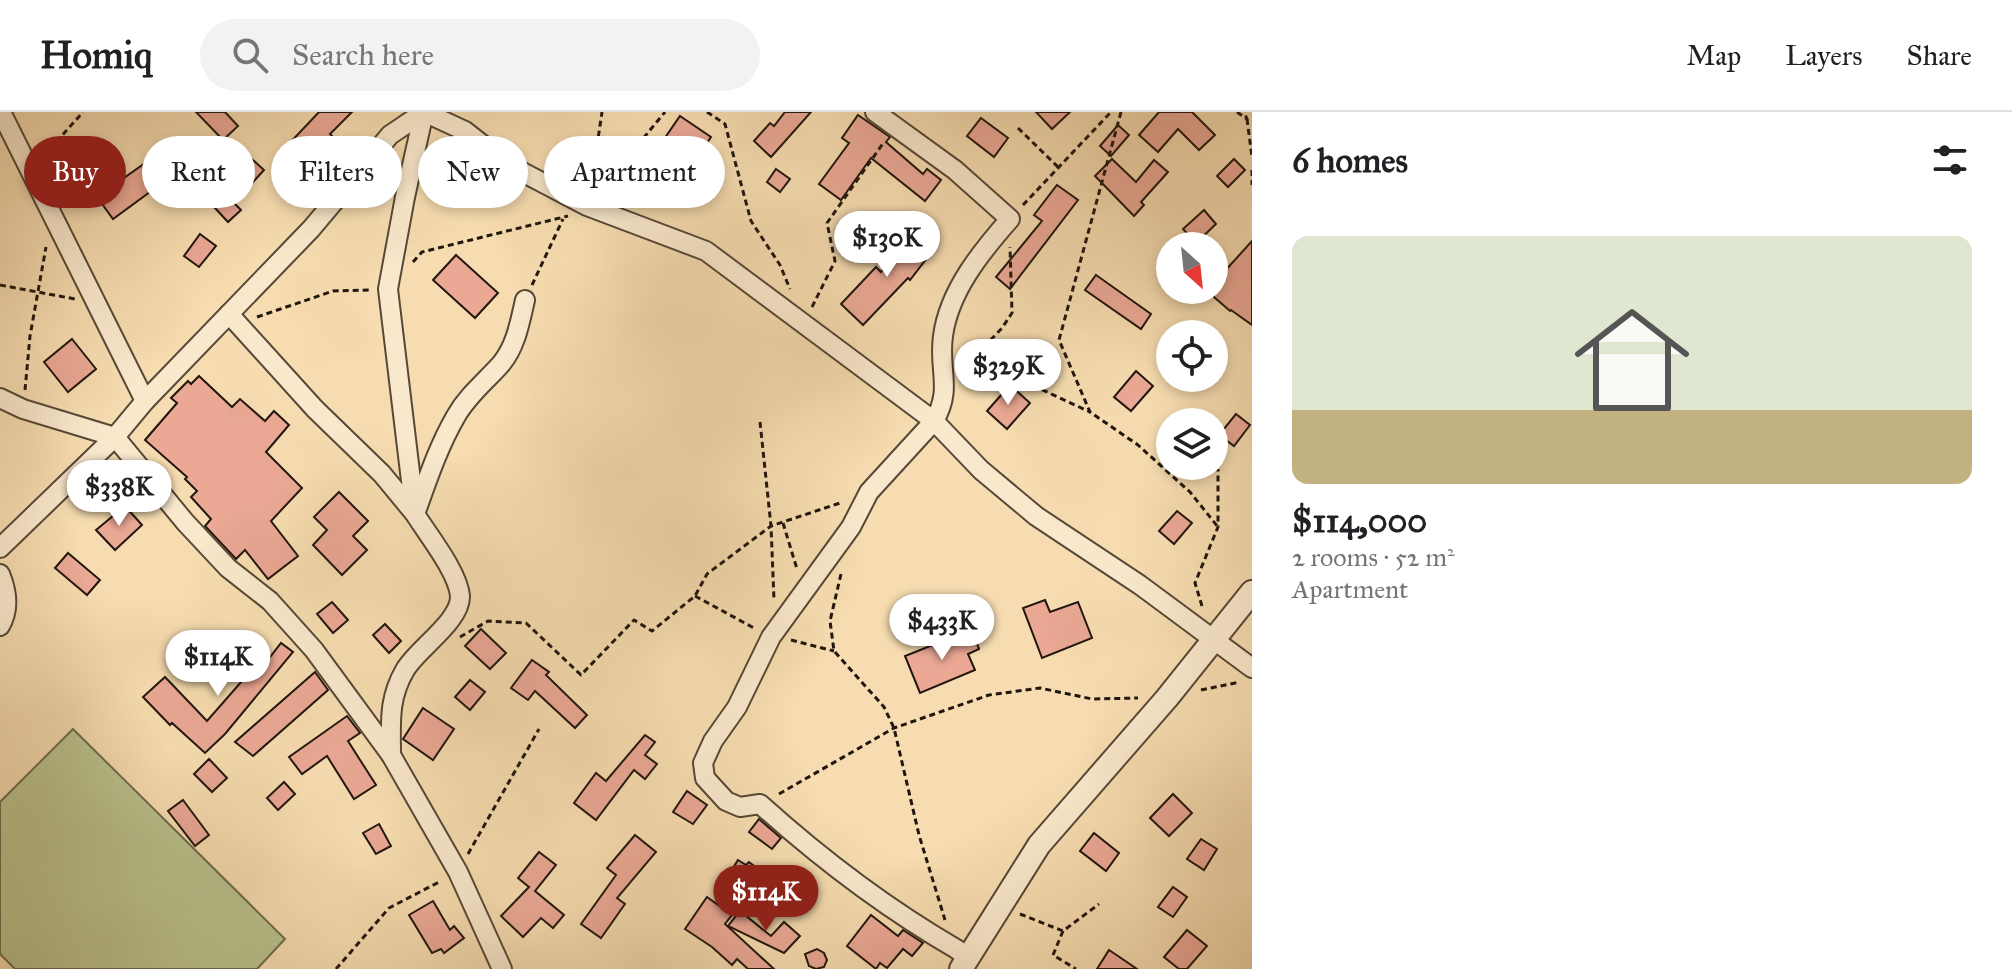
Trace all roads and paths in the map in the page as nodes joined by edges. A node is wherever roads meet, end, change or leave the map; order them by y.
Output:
1 (1, 112) edge
2 (83, 112) edge
3 (424, 112) edge
4 (602, 112) edge
5 (665, 112) edge
6 (707, 112) edge
7 (875, 112) edge
8 (1111, 112) edge
9 (1121, 112) edge
10 (1237, 112) edge
11 (1244, 112) edge
12 (1247, 119) junction
13 (896, 125) junction
14 (1018, 128) dead end
15 (62, 136) edge
16 (598, 136) edge
17 (645, 136) edge
18 (24, 157) edge
19 (1252, 157) edge
20 (1059, 168) junction
21 (1252, 170) edge
22 (544, 183) edge
23 (1252, 185) edge
24 (50, 208) edge
25 (583, 208) edge
26 (592, 208) edge
27 (52, 212) junction
28 (563, 219) junction
29 (1010, 219) junction
30 (0, 285) edge
31 (388, 289) junction
32 (38, 291) junction
33 (525, 300) joint
34 (98, 305) junction
35 (234, 318) junction
36 (804, 323) junction
37 (943, 334) junction
38 (972, 357) junction
39 (946, 389) junction
40 (0, 398) edge
41 (145, 401) junction
42 (23, 409) junction
43 (1090, 412) junction
44 (934, 421) junction
45 (760, 422) dead end
46 (115, 437) junction
47 (1218, 480) edge
48 (869, 492) junction
49 (415, 514) junction
50 (783, 523) junction
51 (771, 526) junction
52 (1218, 527) junction
53 (0, 548) edge
54 (0, 574) edge
55 (841, 574) dead end
56 (805, 591) junction
57 (1252, 592) edge
58 (695, 596) junction
59 (786, 617) junction
60 (0, 626) edge
61 (771, 637) junction
62 (434, 638) junction
63 (1212, 641) junction
64 (834, 651) junction
65 (1252, 668) edge
66 (1252, 679) edge
67 (1167, 698) junction
68 (894, 728) junction
69 (391, 755) junction
70 (760, 804) junction
71 (1099, 904) dead end
72 (1001, 906) junction
73 (1063, 931) junction
74 (962, 959) edge
75 (502, 969) edge
76 (1076, 969) edge

1 - 18 street
2 - 15 path
3 - 22 street
3 - 31 street
3 - 35 street
4 - 16 path
5 - 17 path
6 - 36 path
7 - 13 street
8 - 20 path
9 - 43 path
10 - 12 path
11 - 12 path
12 - 19 path
13 - 29 street
13 - 36 path
14 - 20 path
20 - 29 path
21 - 23 path
24 - 27 street
25 - 28 path
26 - 36 street
27 - 32 path
27 - 34 street
28 - 31 path
28 - 33 path
29 - 37 street
29 - 38 path
30 - 32 path
31 - 35 path
31 - 49 street
32 - 34 path
32 - 42 path
33 - 49 street
34 - 41 street
35 - 41 street
35 - 49 street
36 - 44 street
37 - 38 path
37 - 39 street
38 - 39 path
38 - 43 path
39 - 44 street
40 - 42 street
41 - 46 street
42 - 46 street
43 - 52 path
44 - 48 street
44 - 63 street
45 - 51 path
46 - 53 street
46 - 69 street
47 - 52 path
48 - 50 path
48 - 56 street
49 - 62 street
50 - 51 path
50 - 56 path
51 - 58 path
51 - 59 path
52 - 63 path
54 - 60 street
55 - 64 path
56 - 59 street
57 - 63 street
58 - 61 path
58 - 62 path
59 - 61 street
61 - 64 path
61 - 70 street
62 - 69 street
63 - 65 street
63 - 67 street
64 - 68 path
66 - 67 path
67 - 68 path
67 - 72 street
68 - 70 path
68 - 74 path
69 - 75 street
70 - 74 street
71 - 73 path
72 - 73 path
72 - 74 street
73 - 76 path

